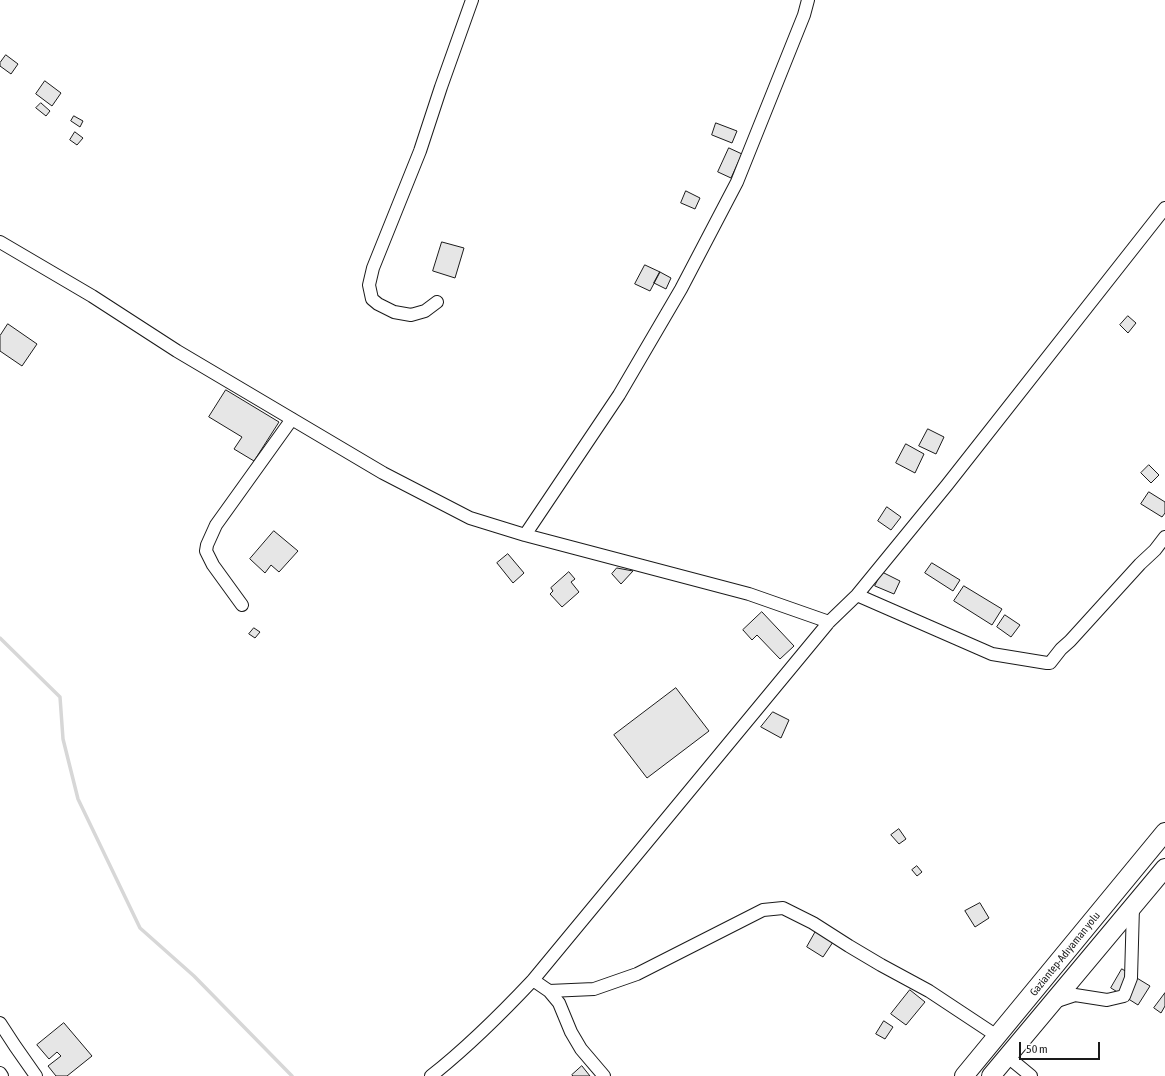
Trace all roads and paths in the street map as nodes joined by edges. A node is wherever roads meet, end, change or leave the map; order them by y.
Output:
1 (472, 0) edge
2 (808, 0) edge
3 (1165, 208) edge
4 (0, 242) edge
5 (437, 302) dead end
6 (292, 419) junction
7 (525, 535) junction
8 (1165, 537) edge
9 (857, 595) junction
10 (242, 605) dead end
11 (829, 622) junction
12 (1165, 832) edge
13 (1165, 868) edge
14 (1133, 907) junction
15 (533, 980) junction
16 (549, 991) junction
17 (1053, 1002) junction
18 (0, 1023) edge
19 (997, 1036) junction
20 (1008, 1056) junction
21 (0, 1073) edge
22 (2, 1076) edge
23 (36, 1076) edge
24 (431, 1076) edge
25 (604, 1076) edge
26 (964, 1076) edge
27 (991, 1076) edge
28 (1031, 1076) edge

1 - 5 street
2 - 7 street
3 - 9 street
4 - 6 street
6 - 7 street
6 - 10 street
7 - 11 street
8 - 9 street
9 - 11 street
11 - 15 street
12 - 19 highway, Gaziantep-Adıyaman yolu
13 - 14 highway, Gaziantep-Adıyaman yolu
14 - 17 highway, Gaziantep-Adıyaman yolu
14 - 17 street
15 - 16 street
15 - 24 street
16 - 19 street
16 - 25 street
17 - 20 highway, Gaziantep-Adıyaman yolu
18 - 23 street
19 - 26 highway, Gaziantep-Adıyaman yolu
20 - 27 highway, Gaziantep-Adıyaman yolu
20 - 28 street
21 - 22 street

